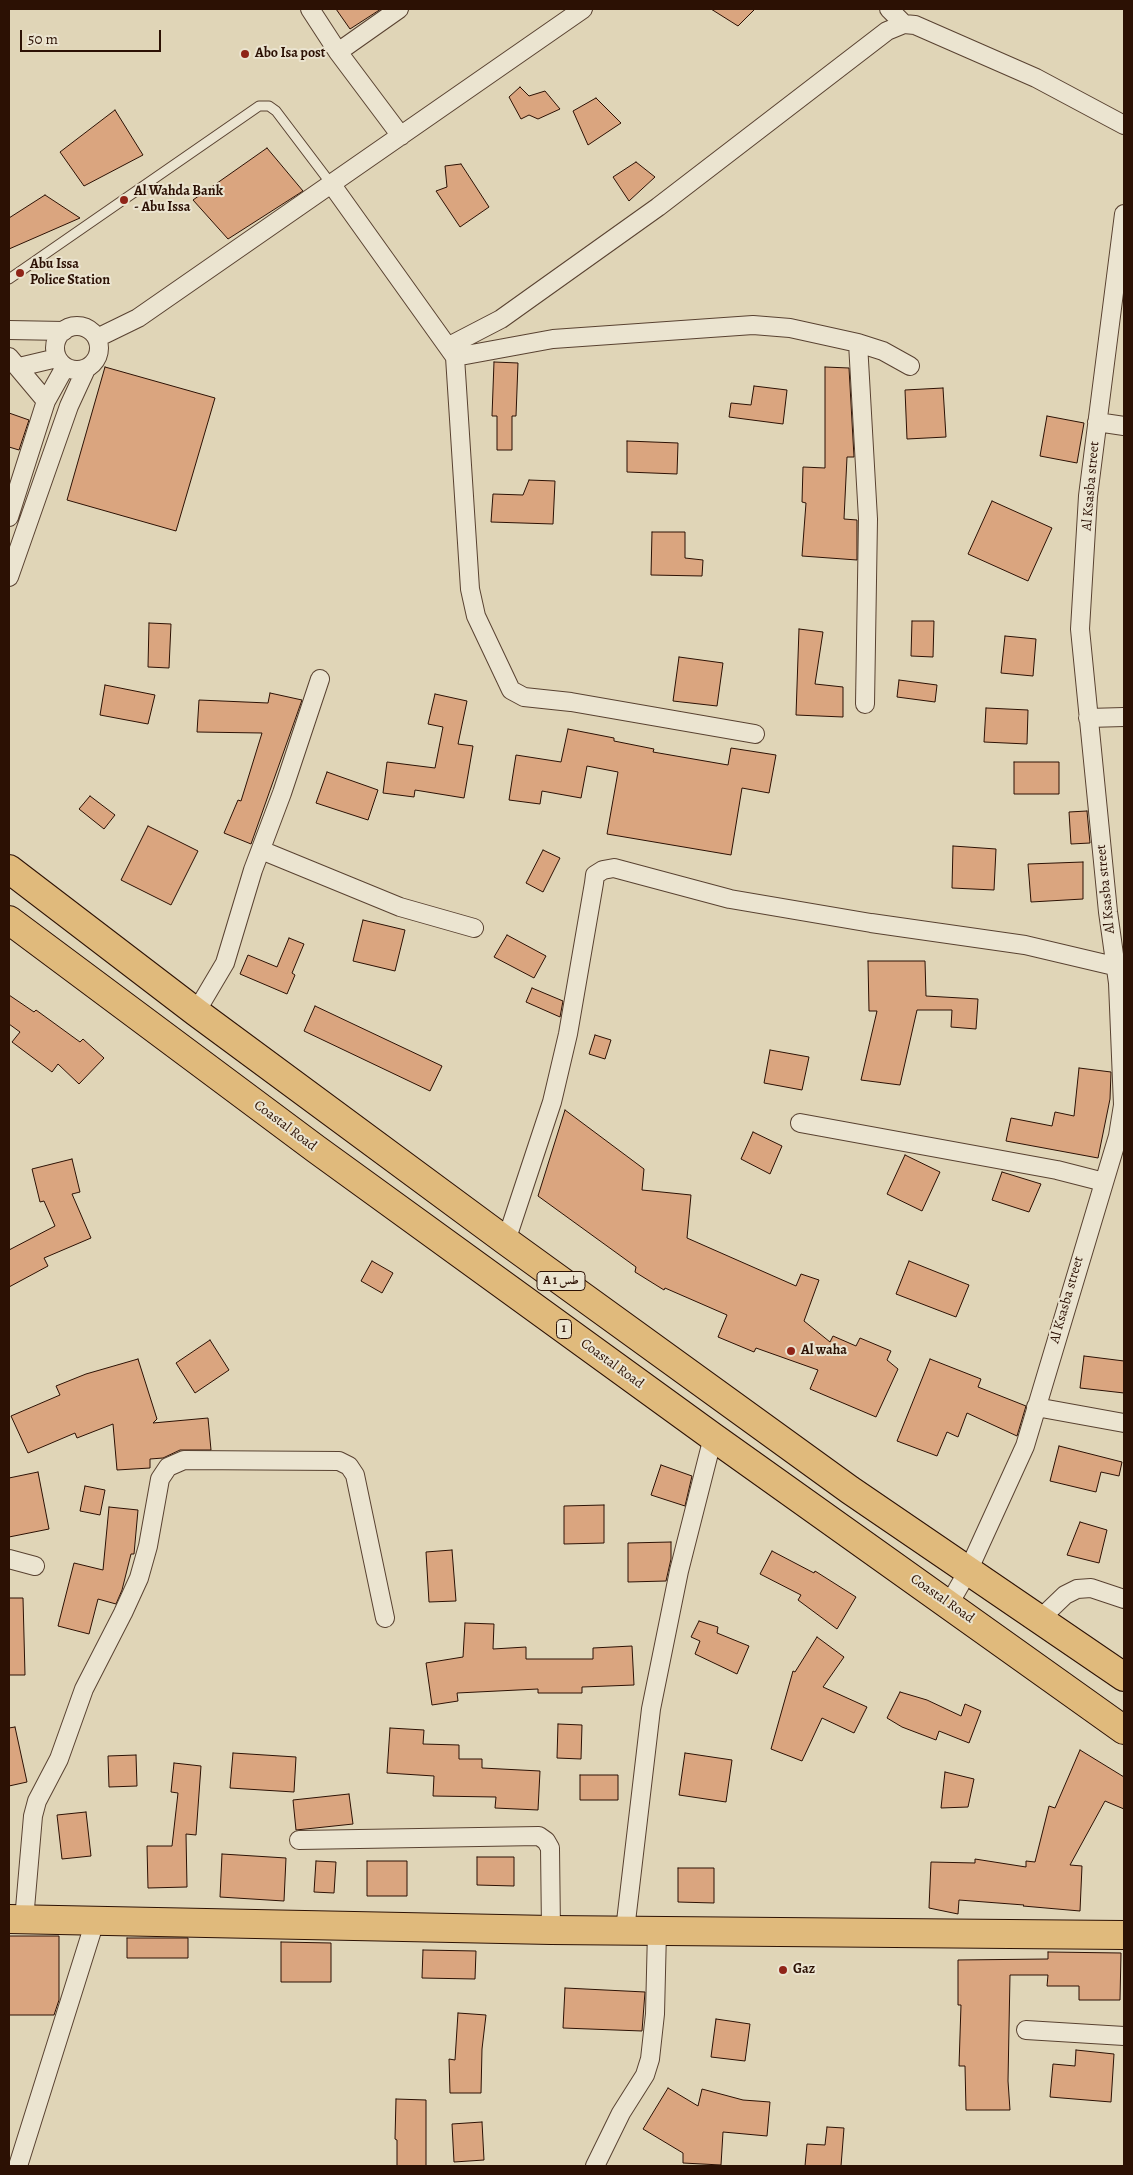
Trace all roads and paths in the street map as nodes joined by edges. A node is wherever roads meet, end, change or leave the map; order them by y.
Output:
1 (310, 9) edge
2 (399, 9) edge
3 (583, 9) edge
4 (889, 9) edge
5 (904, 24) junction
6 (338, 52) junction
7 (1124, 125) edge
8 (401, 136) junction
9 (332, 184) junction
10 (1124, 214) edge
11 (9, 279) edge
12 (1120, 279) edge
13 (9, 330) edge
14 (64, 331) junction
15 (97, 338) junction
16 (858, 342) junction
17 (452, 352) junction
18 (14, 362) edge
19 (61, 362) junction
20 (910, 366) dead end
21 (86, 369) junction
22 (46, 401) junction
23 (1097, 422) junction
24 (1124, 426) edge
25 (9, 517) edge
26 (9, 577) edge
27 (320, 679) dead end
28 (865, 704) dead end
29 (1124, 717) edge
30 (1088, 718) junction
31 (755, 734) dead end
32 (261, 850) junction
33 (9, 869) edge
34 (9, 920) edge
35 (474, 928) dead end
36 (1114, 966) junction
37 (196, 1012) junction
38 (1124, 1105) edge
39 (800, 1123) dead end
40 (1104, 1182) junction
41 (506, 1242) junction
42 (1036, 1407) junction
43 (1124, 1423) edge
44 (713, 1437) junction
45 (9, 1559) edge
46 (35, 1566) dead end
47 (968, 1571) junction
48 (1124, 1599) edge
49 (949, 1604) junction
50 (385, 1618) dead end
51 (1040, 1619) junction
52 (1124, 1677) edge
53 (1124, 1730) edge
54 (299, 1840) dead end
55 (17, 1920) edge
56 (96, 1921) junction
57 (551, 1930) junction
58 (625, 1930) junction
59 (657, 1932) junction
60 (1124, 1935) edge
61 (1026, 2030) dead end
62 (1124, 2036) edge
63 (18, 2166) edge
64 (595, 2166) edge

1 - 6 street
2 - 6 street
3 - 8 street
4 - 5 street
5 - 7 street
5 - 17 street
6 - 8 street
8 - 9 street
9 - 11 lane
9 - 15 street
9 - 17 street
10 - 12 street, Al Ksasba street
12 - 23 street, Al Ksasba street
13 - 14 street
14 - 15 street
14 - 19 street
15 - 21 street
16 - 17 street
16 - 20 street
16 - 28 street
17 - 31 street
18 - 19 street
18 - 22 street
19 - 21 street
19 - 22 street
21 - 26 street
22 - 25 street
23 - 24 street
23 - 30 street, Al Ksasba street
27 - 32 street
29 - 30 street
30 - 36 street, Al Ksasba street
32 - 35 street
32 - 37 street
33 - 37 main road, A 1 طس
34 - 44 main road, Coastal Road / 1
36 - 38 street, Al Ksasba street
36 - 41 street
37 - 41 main road, A 1 طس
38 - 40 street, Al Ksasba street
39 - 40 street
40 - 42 street, Al Ksasba street
41 - 47 main road, A 1 طس
42 - 43 street
42 - 47 street, Al Ksasba street
44 - 49 main road, Coastal Road / 1
44 - 58 street
45 - 46 street
47 - 49 street, Al Ksasba street
47 - 51 main road, A 1 طس
48 - 51 street
49 - 53 main road, Coastal Road / 1
50 - 55 street
51 - 52 main road, A 1 طس
54 - 57 street
55 - 56 main road
56 - 57 main road
56 - 63 street
57 - 58 main road
58 - 59 main road
59 - 60 main road
59 - 64 street
61 - 62 street

